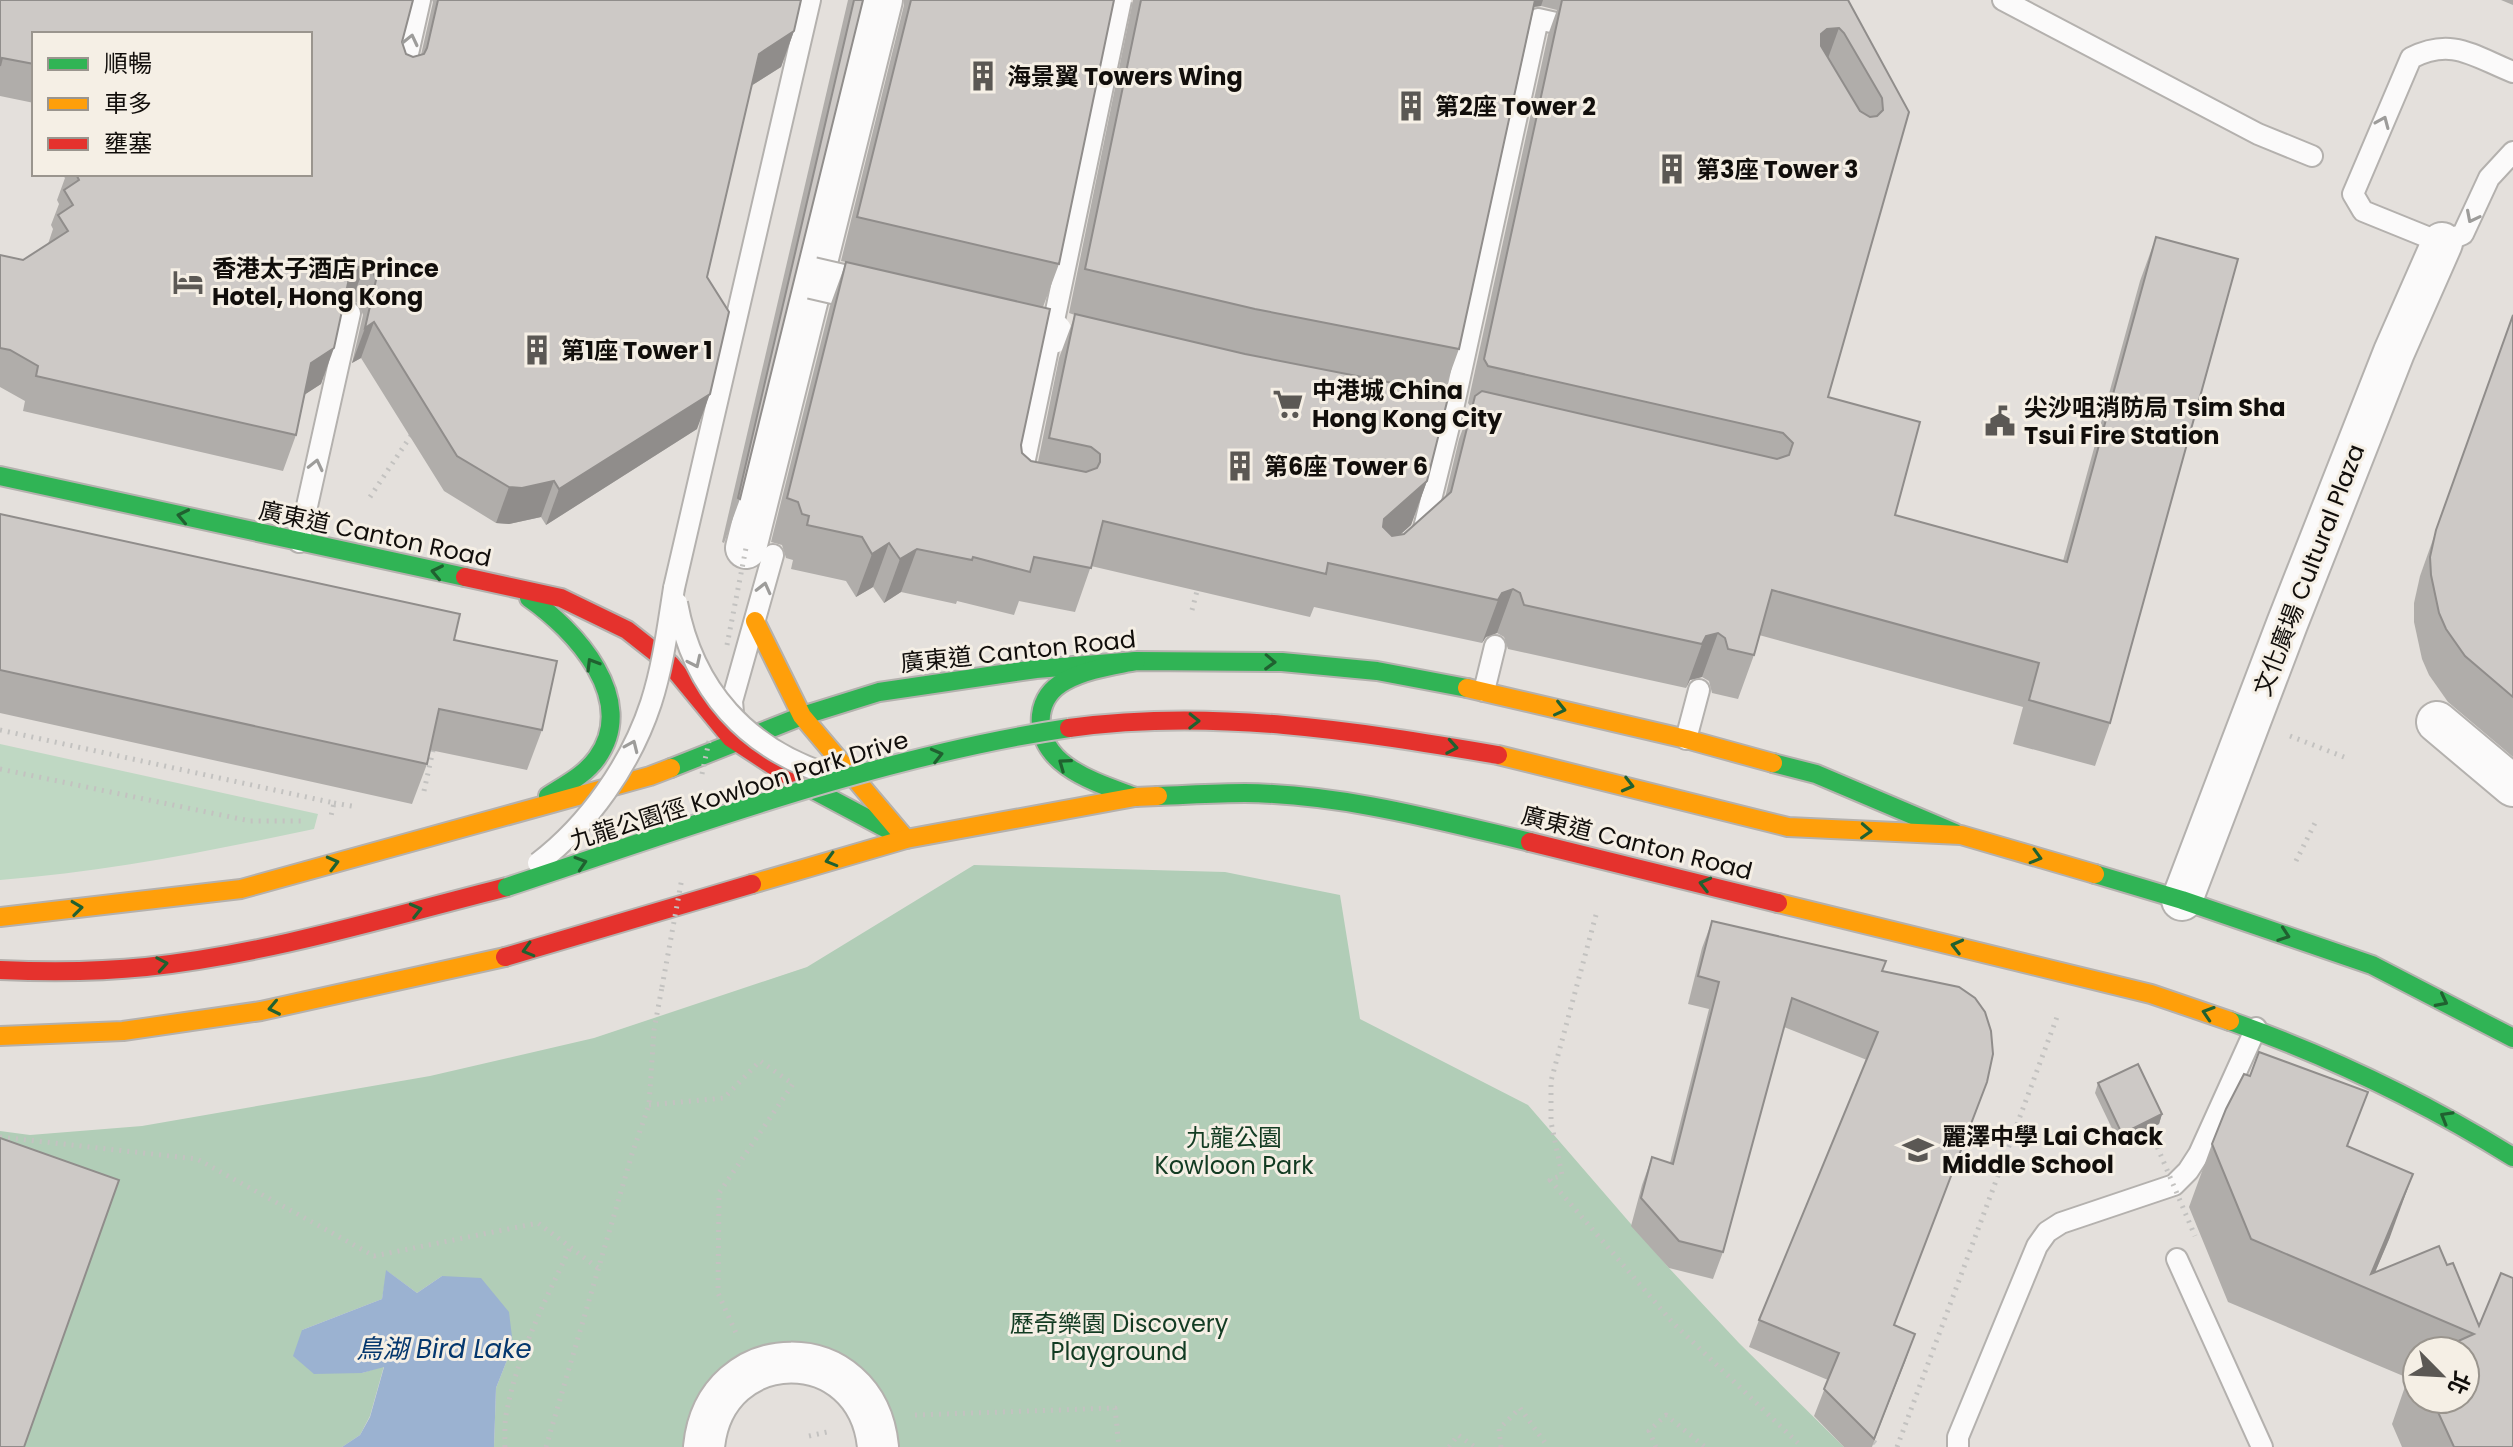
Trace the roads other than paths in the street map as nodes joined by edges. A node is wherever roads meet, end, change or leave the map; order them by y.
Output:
1 (420, 0) edge
2 (810, 0) edge
3 (882, 0) edge
4 (1121, 0) edge
5 (2003, 0) edge
6 (1574, 27) edge
7 (2513, 72) edge
8 (402, 80) edge
9 (2513, 152) edge
10 (2312, 156) dead end
11 (2442, 243) junction
12 (812, 278) junction
13 (350, 313) edge
14 (1066, 336) junction
15 (0, 476) edge
16 (1032, 494) edge
17 (299, 542) junction
18 (1402, 550) edge
19 (760, 551) joint
20 (674, 588) junction
21 (513, 589) junction
22 (755, 621) junction
23 (1495, 646) edge
24 (1136, 661) junction
25 (1699, 690) edge
26 (1484, 691) junction
27 (802, 716) junction
28 (2437, 722) dead end
29 (1686, 739) junction
30 (735, 742) junction
31 (1498, 755) joint
32 (843, 779) junction
33 (2513, 786) edge
34 (1135, 797) junction
35 (526, 810) junction
36 (1961, 835) junction
37 (906, 839) junction
38 (507, 887) junction
39 (2182, 900) junction
40 (0, 917) edge
41 (0, 970) edge
42 (2256, 1028) junction
43 (0, 1036) edge
44 (2513, 1038) edge
45 (2513, 1157) edge
46 (2177, 1259) dead end
47 (704, 1447) edge
48 (878, 1447) edge
49 (1958, 1447) edge
50 (2262, 1447) edge

8 -> 1 lane
2 - 20 lane
3 - 12 street
4 - 14 lane, bridge
5 - 10 lane
6 - 18 lane, bridge
11 -> 7 lane
9 -> 11 lane
11 - 39 street, 文化廣場 Cultural Plaza
12 - 14 street, bridge
12 - 19 street
17 -> 13 lane
14 - 16 lane, bridge
17 -> 15 main road, 廣東道 Canton Road
21 -> 17 main road, 廣東道 Canton Road
22 -> 19 lane
20 -> 32 lane, bridge
38 -> 20 lane, bridge
21 - 30 main road, 廣東道 Canton Road
35 -> 21 main road
22 - 27 main road
22 - 30 lane
23 - 26 lane
24 -> 26 main road, 廣東道 Canton Road
24 - 27 main road, 廣東道 Canton Road
34 -> 24 main road
25 - 29 lane
26 -> 29 main road, 廣東道 Canton Road
27 - 30 main road, 廣東道 Canton Road
27 - 37 main road
28 - 33 street
29 - 36 main road, 廣東道 Canton Road
30 - 35 main road, 廣東道 Canton Road
30 - 37 main road, 廣東道 Canton Road
32 -> 31 main road, 九龍公園徑 Kowloon Park Drive, bridge
31 -> 36 main road, 廣東道 Canton Road
38 -> 32 main road, 九龍公園徑 Kowloon Park Drive, bridge
34 - 37 main road, 廣東道 Canton Road
42 -> 34 main road, 廣東道 Canton Road
40 -> 35 main road
36 -> 39 main road, 廣東道 Canton Road
37 -> 43 main road
41 -> 38 main road, 九龍公園徑 Kowloon Park Drive
39 -> 44 main road, 廣東道 Canton Road
45 -> 42 main road, 廣東道 Canton Road
42 - 49 lane
46 - 50 lane
47 - 48 street

